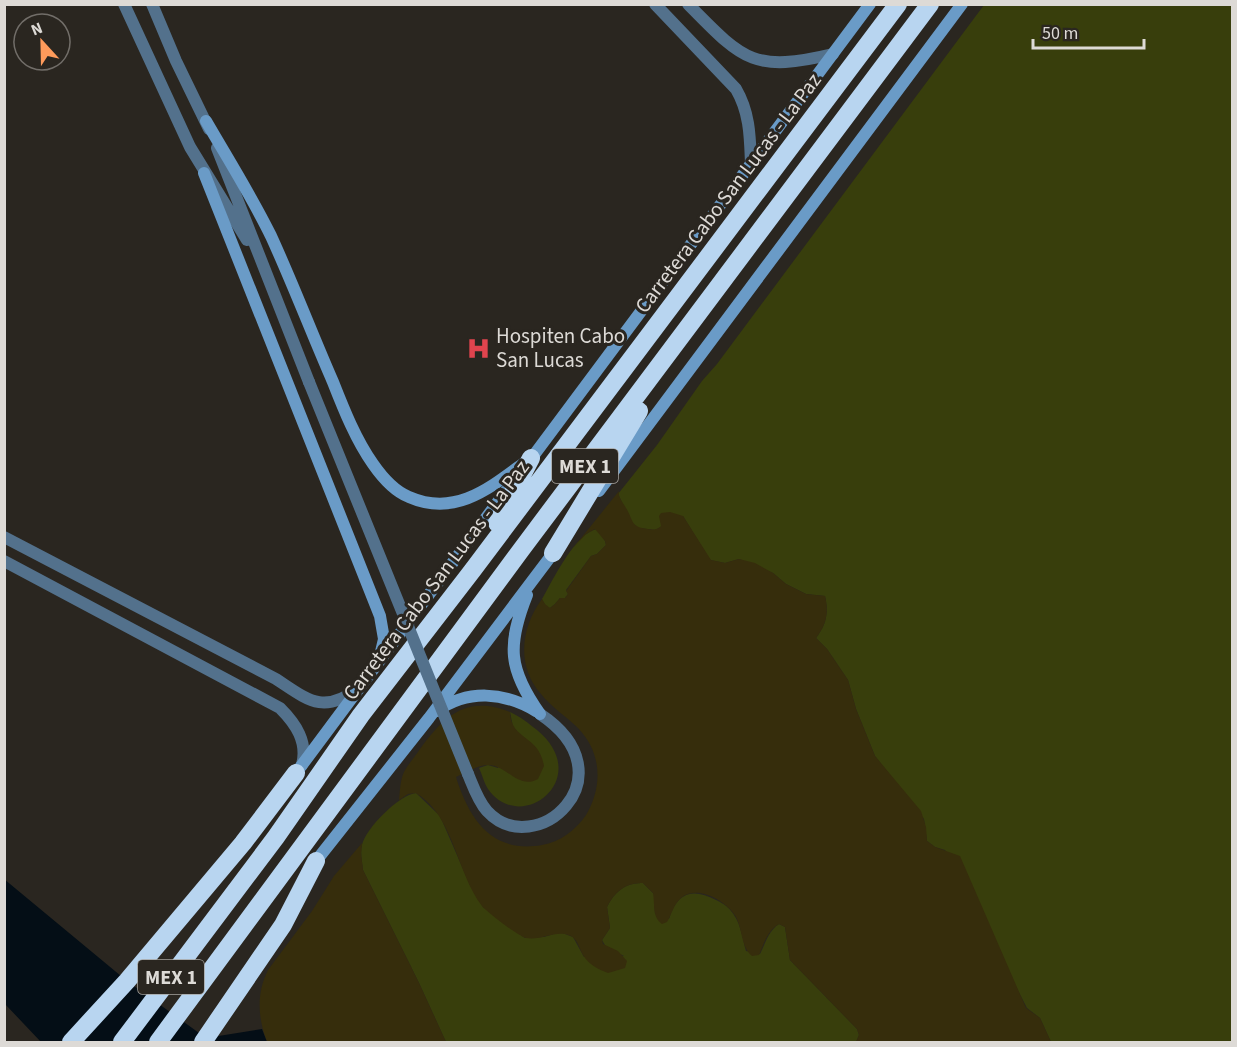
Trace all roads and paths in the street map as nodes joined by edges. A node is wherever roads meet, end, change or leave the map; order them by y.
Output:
1 (124, 4) edge
2 (152, 4) edge
3 (655, 4) edge
4 (688, 4) edge
5 (870, 4) edge
6 (897, 4) edge
7 (930, 4) edge
8 (940, 4) edge
9 (962, 4) edge
10 (833, 54) junction
11 (888, 59) junction
12 (206, 121) junction
13 (751, 164) junction
14 (204, 173) junction
15 (261, 263) junction
16 (691, 326) junction
17 (531, 458) junction
18 (4, 537) edge
19 (553, 553) junction
20 (45, 559) junction
21 (4, 561) edge
22 (472, 571) junction
23 (33, 576) junction
24 (532, 580) junction
25 (374, 668) junction
26 (360, 687) junction
27 (540, 714) junction
28 (429, 718) junction
29 (299, 769) junction
30 (276, 837) junction
31 (316, 861) junction
32 (246, 925) junction
33 (71, 1042) edge
34 (122, 1042) edge
35 (158, 1042) edge
36 (203, 1042) edge

1 - 14 street
2 - 12 street
3 - 13 street
4 - 10 street
5 - 10 main road
6 - 22 highway, Carretera Cabo San Lucas - La Paz / MEX 1
7 - 11 highway, MEX 1
8 - 11 highway
9 - 19 main road
10 - 13 main road
11 - 16 highway, MEX 1
12 - 15 street
12 - 17 main road
13 - 17 main road
14 - 15 street
14 - 25 main road
15 - 27 street, bridge
16 - 19 highway
16 - 32 highway, MEX 1
17 - 22 highway
17 - 25 main road
18 - 20 street
19 - 24 main road
20 - 23 street
20 - 26 street
21 - 23 street
22 - 30 highway, Carretera Cabo San Lucas - La Paz / MEX 1
23 - 29 street
24 - 27 main road
24 - 28 main road
25 - 26 main road
26 - 29 main road
27 - 28 main road
28 - 31 main road
29 - 30 highway
29 - 33 highway
30 - 34 highway, Carretera Cabo San Lucas - La Paz / MEX 1
31 - 32 highway
31 - 36 highway
32 - 35 highway, MEX 1

